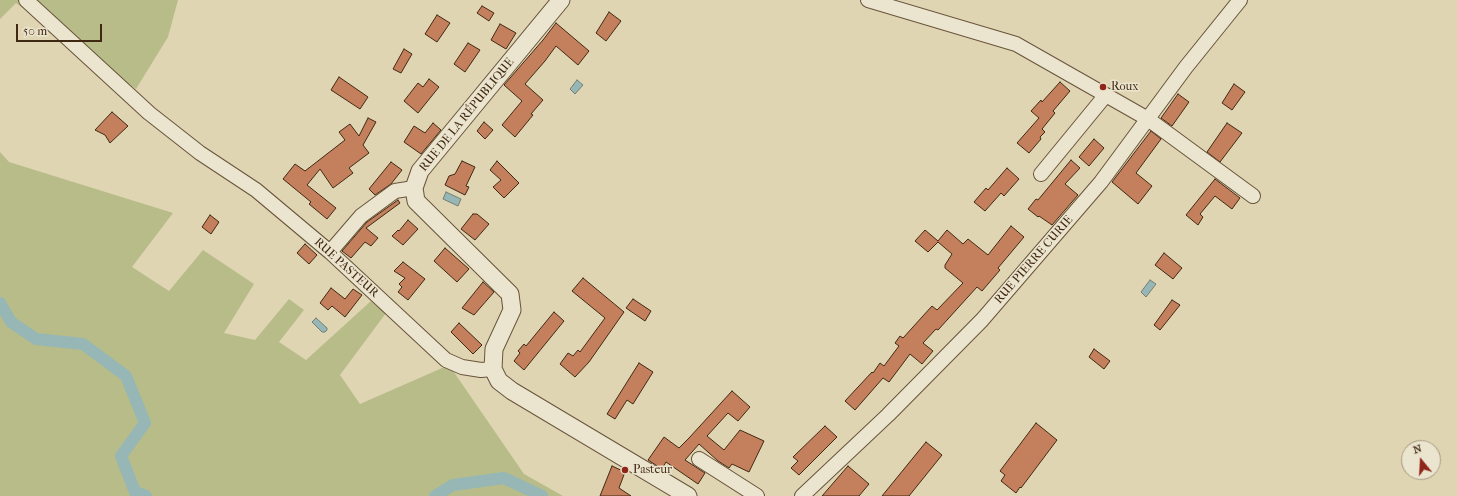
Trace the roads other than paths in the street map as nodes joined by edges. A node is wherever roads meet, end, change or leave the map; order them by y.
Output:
1 (26, 0) edge
2 (561, 0) edge
3 (868, 0) edge
4 (1240, 0) edge
5 (1106, 96) junction
6 (1148, 119) junction
7 (1041, 174) dead end
8 (414, 188) junction
9 (1253, 196) dead end
10 (330, 252) junction
11 (493, 369) junction
12 (699, 459) dead end
13 (688, 496) edge
14 (758, 496) edge
15 (802, 496) edge

1 - 10 street, RUE PASTEUR
2 - 8 street, RUE DE LA RÉPUBLIQUE
3 - 5 street
4 - 6 street, RUE PIERRE CURIE
5 - 6 street
5 - 7 street
6 - 9 street
6 - 15 street, RUE PIERRE CURIE
8 - 10 street
8 - 11 street
10 - 11 street, RUE PASTEUR
11 - 13 street
12 - 14 street

